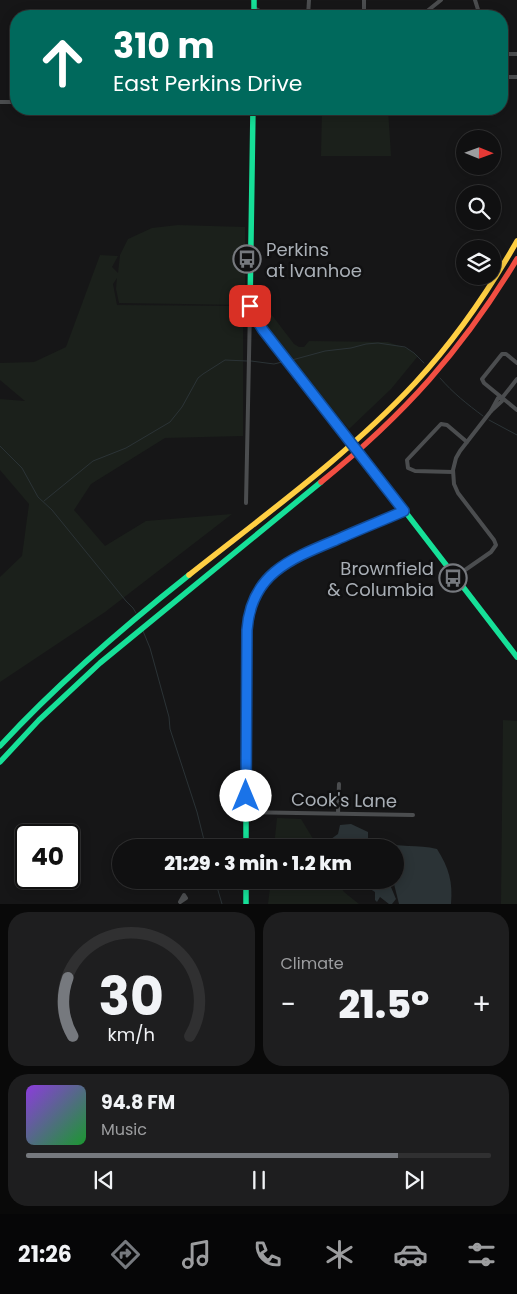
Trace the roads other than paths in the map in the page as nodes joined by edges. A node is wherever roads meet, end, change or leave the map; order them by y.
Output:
1 (254, 0) edge
2 (440, 0) edge
3 (254, 8) joint
4 (257, 10) edge
5 (428, 10) edge
6 (253, 115) edge
7 (517, 241) edge
8 (517, 258) edge
9 (250, 306) junction
10 (517, 363) edge
11 (517, 379) edge
12 (502, 398) junction
13 (517, 410) edge
14 (466, 442) junction
15 (453, 472) junction
16 (246, 504) dead end
17 (404, 511) junction
18 (455, 577) junction
19 (517, 657) edge
20 (0, 746) edge
21 (0, 762) edge
22 (339, 784) dead end
23 (246, 812) junction
24 (338, 813) junction
25 (413, 815) dead end
26 (246, 839) edge
27 (246, 889) edge
28 (246, 904) edge

1 - 3 main road
2 - 5 street
3 - 4 street
6 - 9 main road
7 - 20 main road
8 - 21 main road
9 - 16 street
9 - 17 main road, bridge
10 - 12 street
11 - 12 street
12 - 13 street
12 - 14 street
14 - 15 street
14 - 15 street
15 - 18 street
17 - 18 main road
17 - 23 main road
18 - 19 main road
22 - 24 street
23 - 24 street, Cook's Lane
23 - 26 main road
24 - 25 street, Cook's Lane
27 - 28 main road

